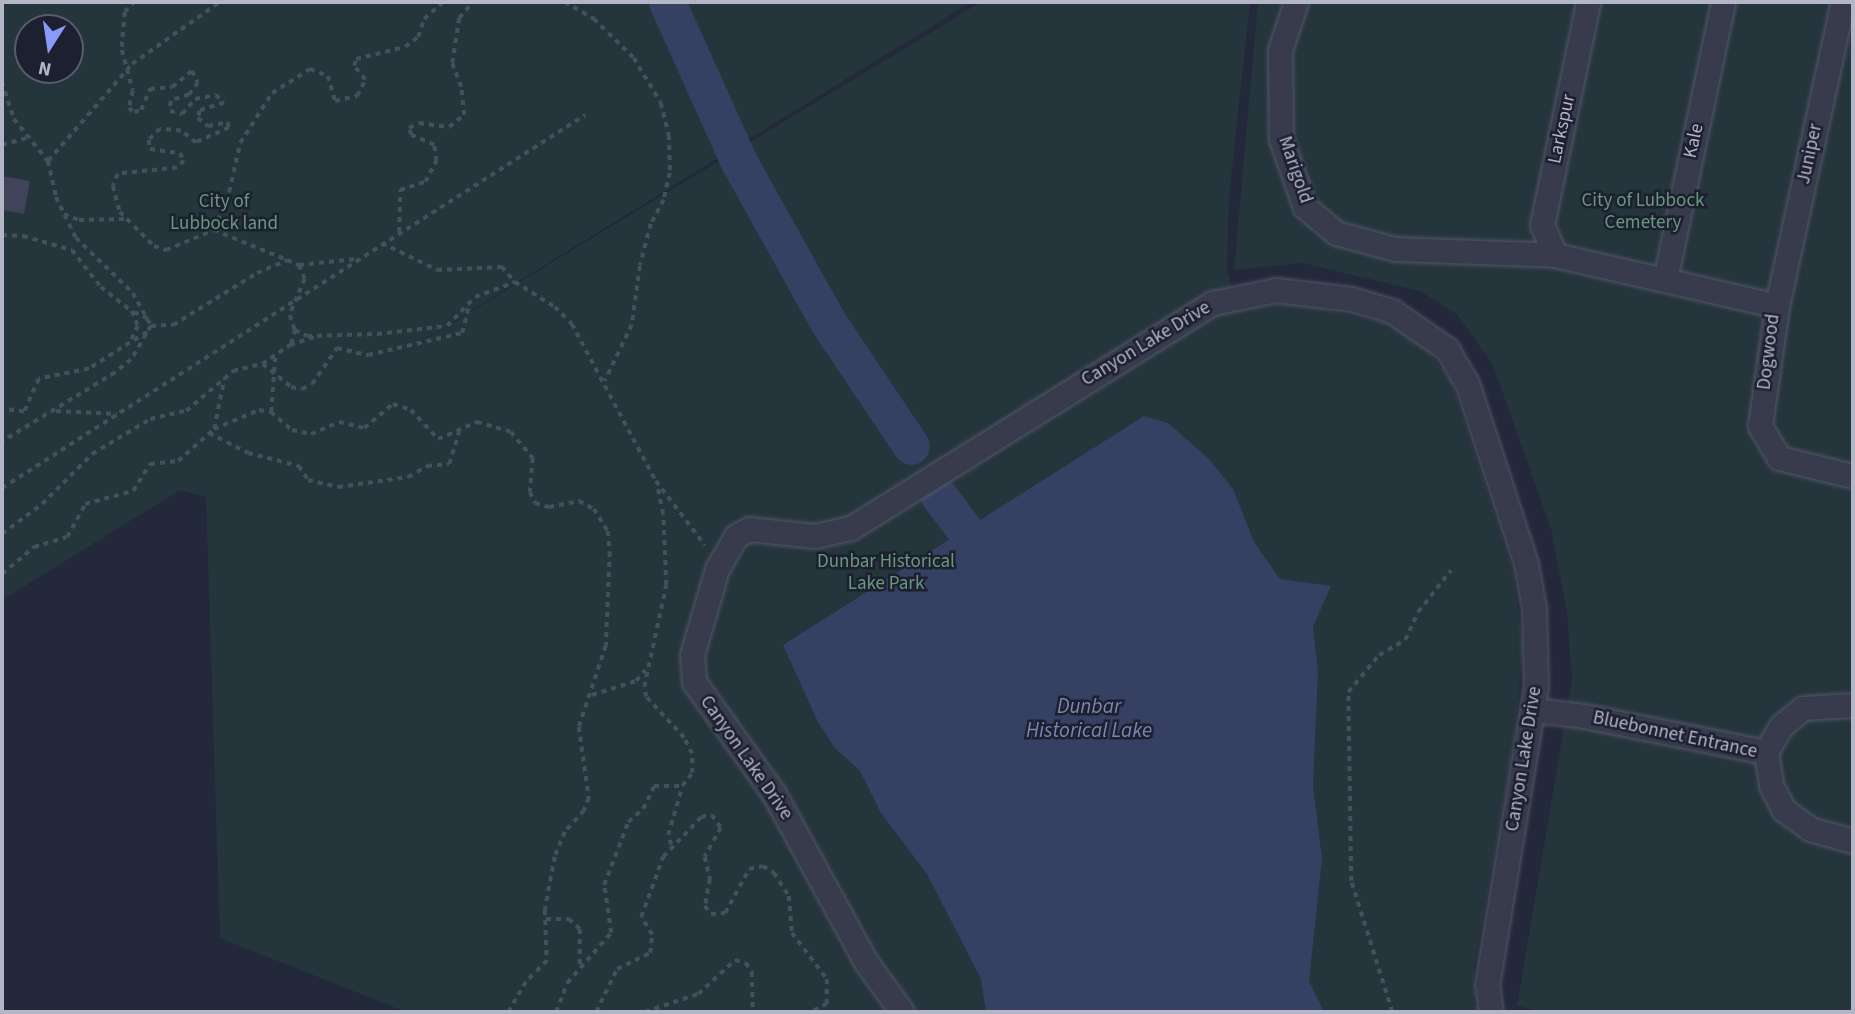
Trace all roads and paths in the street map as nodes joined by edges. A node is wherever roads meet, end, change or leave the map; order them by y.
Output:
1 (135, 2) edge
2 (220, 2) edge
3 (443, 2) edge
4 (474, 2) edge
5 (565, 2) edge
6 (1296, 2) edge
7 (1588, 2) edge
8 (1723, 2) edge
9 (1843, 2) edge
10 (125, 72) junction
11 (2, 82) edge
12 (585, 115) dead end
13 (26, 138) junction
14 (2, 145) edge
15 (48, 161) junction
16 (62, 212) junction
17 (127, 220) junction
18 (214, 230) junction
19 (399, 232) junction
20 (2, 235) edge
21 (382, 243) junction
22 (1555, 256) junction
23 (287, 260) junction
24 (357, 260) junction
25 (299, 265) junction
26 (1665, 280) junction
27 (515, 282) junction
28 (295, 300) junction
29 (470, 302) junction
30 (1777, 306) junction
31 (132, 311) junction
32 (149, 319) junction
33 (151, 326) junction
34 (295, 330) junction
35 (149, 331) junction
36 (317, 337) junction
37 (132, 341) junction
38 (290, 345) junction
39 (276, 357) junction
40 (262, 364) junction
41 (274, 370) junction
42 (225, 377) junction
43 (605, 381) junction
44 (2, 410) edge
45 (53, 411) junction
46 (271, 412) junction
47 (119, 413) junction
48 (214, 429) junction
49 (460, 430) junction
50 (209, 433) junction
51 (2, 442) edge
52 (1853, 476) edge
53 (656, 481) junction
54 (2, 488) edge
55 (2, 534) edge
56 (718, 569) junction
57 (1451, 570) dead end
58 (2, 574) edge
59 (647, 666) junction
60 (592, 695) junction
61 (1853, 705) edge
62 (1533, 710) junction
63 (1766, 752) junction
64 (682, 786) junction
65 (1853, 841) edge
66 (671, 845) junction
67 (546, 919) junction
68 (579, 970) junction
69 (509, 1012) edge
70 (556, 1012) edge
71 (596, 1012) edge
72 (645, 1012) edge
73 (753, 1012) edge
74 (813, 1012) edge
75 (902, 1012) edge
76 (1392, 1012) edge
77 (1492, 1012) edge

1 - 10 path
2 - 10 path
3 - 18 path
4 - 19 path
5 - 43 path
6 - 22 street, Marigold
7 - 22 street, Larkspur
8 - 26 street, Kale
9 - 30 street, Juniper
10 - 15 path
10 - 17 path
11 - 13 path
12 - 19 path
13 - 14 path
13 - 15 path
15 - 16 path
16 - 17 path
16 - 32 path
17 - 18 path
18 - 23 path
19 - 21 path
20 - 31 path
21 - 24 path
21 - 27 path
22 - 26 street, Dogwood
23 - 25 path
23 - 33 path
24 - 25 path
24 - 28 path
25 - 28 path
26 - 30 street, Dogwood
27 - 29 path
27 - 43 path
28 - 34 path
28 - 47 path
29 - 36 path
29 - 41 path
30 - 52 street, Dogwood
31 - 32 path
31 - 37 path
32 - 33 path
33 - 35 path
34 - 36 path
34 - 38 path
35 - 37 path
35 - 45 path
36 - 38 path
37 - 44 path
38 - 39 path
39 - 40 path
39 - 41 path
40 - 41 path
40 - 42 path
41 - 46 path
42 - 48 path
42 - 55 path
43 - 53 path
45 - 47 path
45 - 51 path
46 - 48 path
46 - 49 path
47 - 54 path
48 - 50 path
49 - 50 path
49 - 60 path
50 - 58 path
53 - 56 path
53 - 59 path
56 - 62 street, Canyon Lake Drive
56 - 75 street, Canyon Lake Drive
57 - 76 path
59 - 60 path
59 - 64 path
60 - 67 path
61 - 63 street
62 - 63 street, Bluebonnet Entrance
62 - 77 street, Canyon Lake Drive
63 - 65 street, Bluebonnet Entrance
64 - 66 path
64 - 68 path
66 - 71 path
66 - 74 path
67 - 68 path
67 - 69 path
68 - 70 path
72 - 73 path

